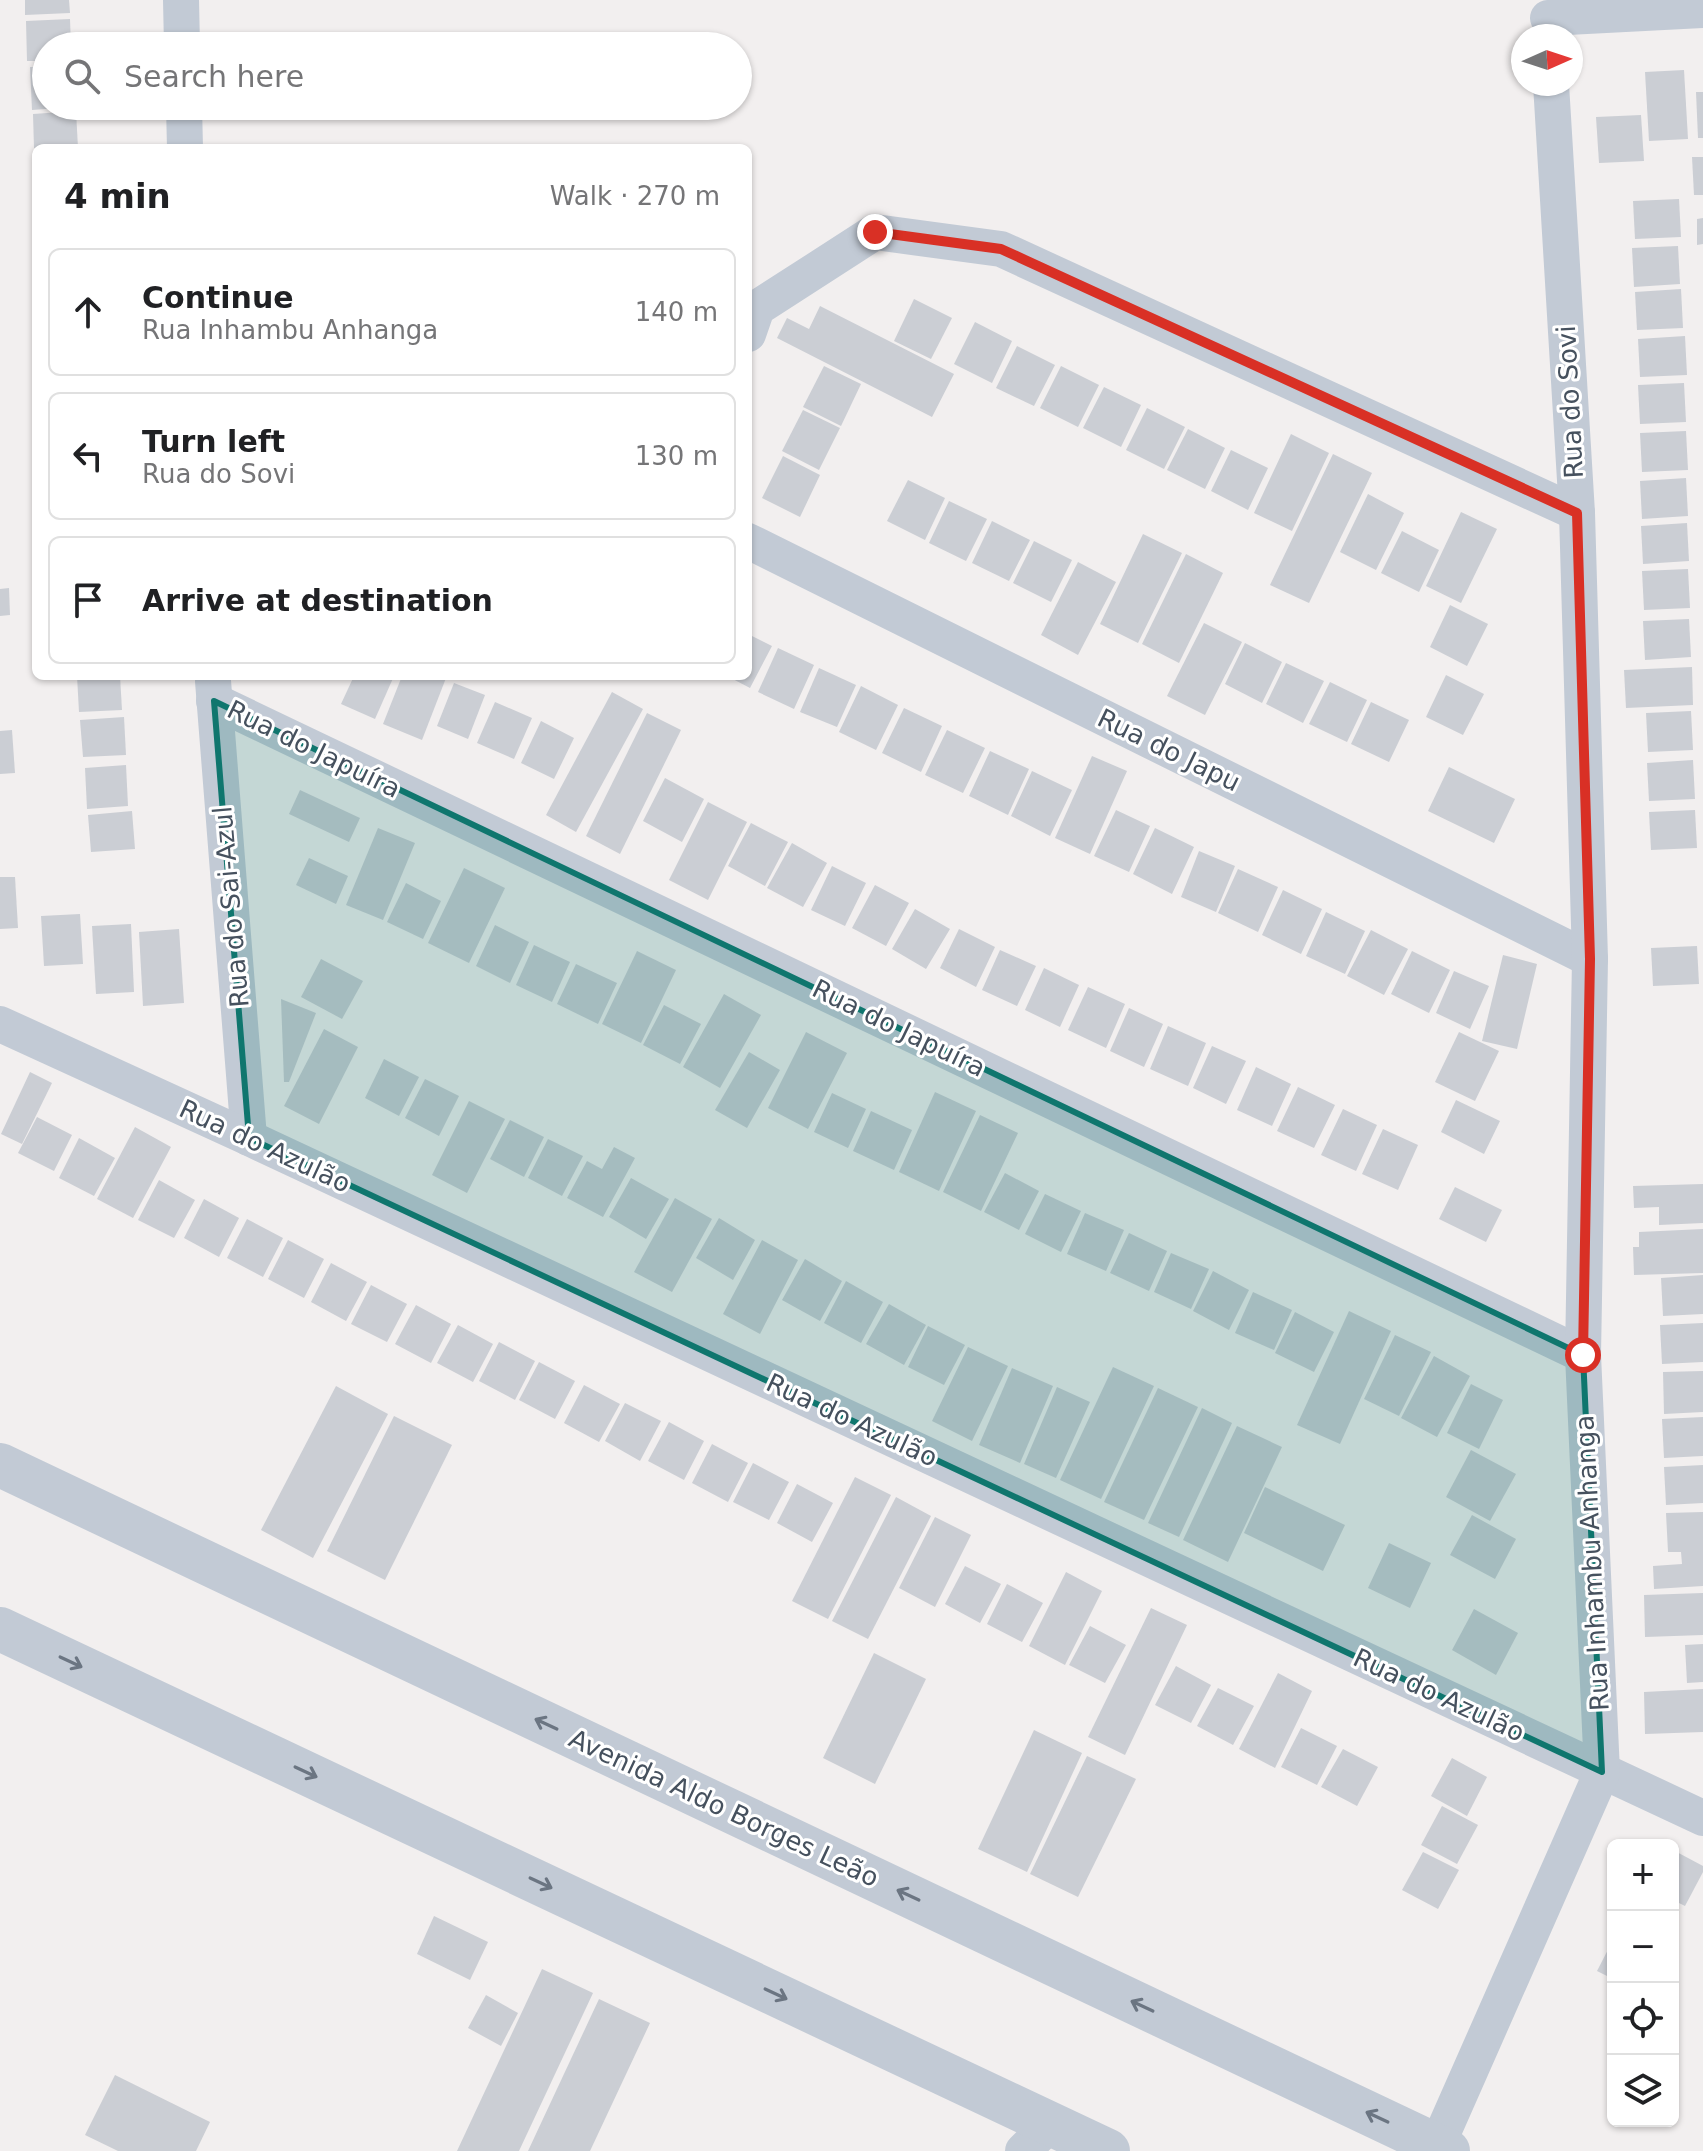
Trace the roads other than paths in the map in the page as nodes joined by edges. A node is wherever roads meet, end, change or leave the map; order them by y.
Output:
1 (181, 0) edge
2 (1703, 10) edge
3 (1548, 18) edge
4 (182, 32) edge
5 (1552, 96) edge
6 (184, 120) edge
7 (185, 144) edge
8 (752, 322) edge
9 (1577, 513) junction
10 (752, 543) edge
11 (214, 688) edge
12 (1590, 959) junction
13 (0, 1024) edge
14 (249, 1138) junction
15 (1583, 1355) junction
16 (0, 1465) edge
17 (0, 1629) edge
18 (1602, 1772) junction
19 (1703, 1818) edge
20 (1037, 2137) edge
21 (1443, 2148) edge
22 (1108, 2151) edge

1 - 4 street
2 - 3 street
5 - 9 street, Rua do Sovi
6 - 7 street
8 - 9 street, Rua do Sovi
9 - 12 street, Rua Inhambu Anhanga
10 - 12 street, Rua do Japu
11 - 14 street, Rua do Sai-Azul
11 - 15 street, Rua do Japuíra
12 - 15 street, Rua Inhambu Anhanga
13 - 14 street, Rua do Azulão
14 - 18 street, Rua do Azulão
15 - 18 street, Rua Inhambu Anhanga
21 -> 16 street, Avenida Aldo Borges Leão
17 -> 20 street
18 - 19 street, Rua do Azulão
18 - 21 street, Rua Inhambu Anhanga
20 - 22 street

